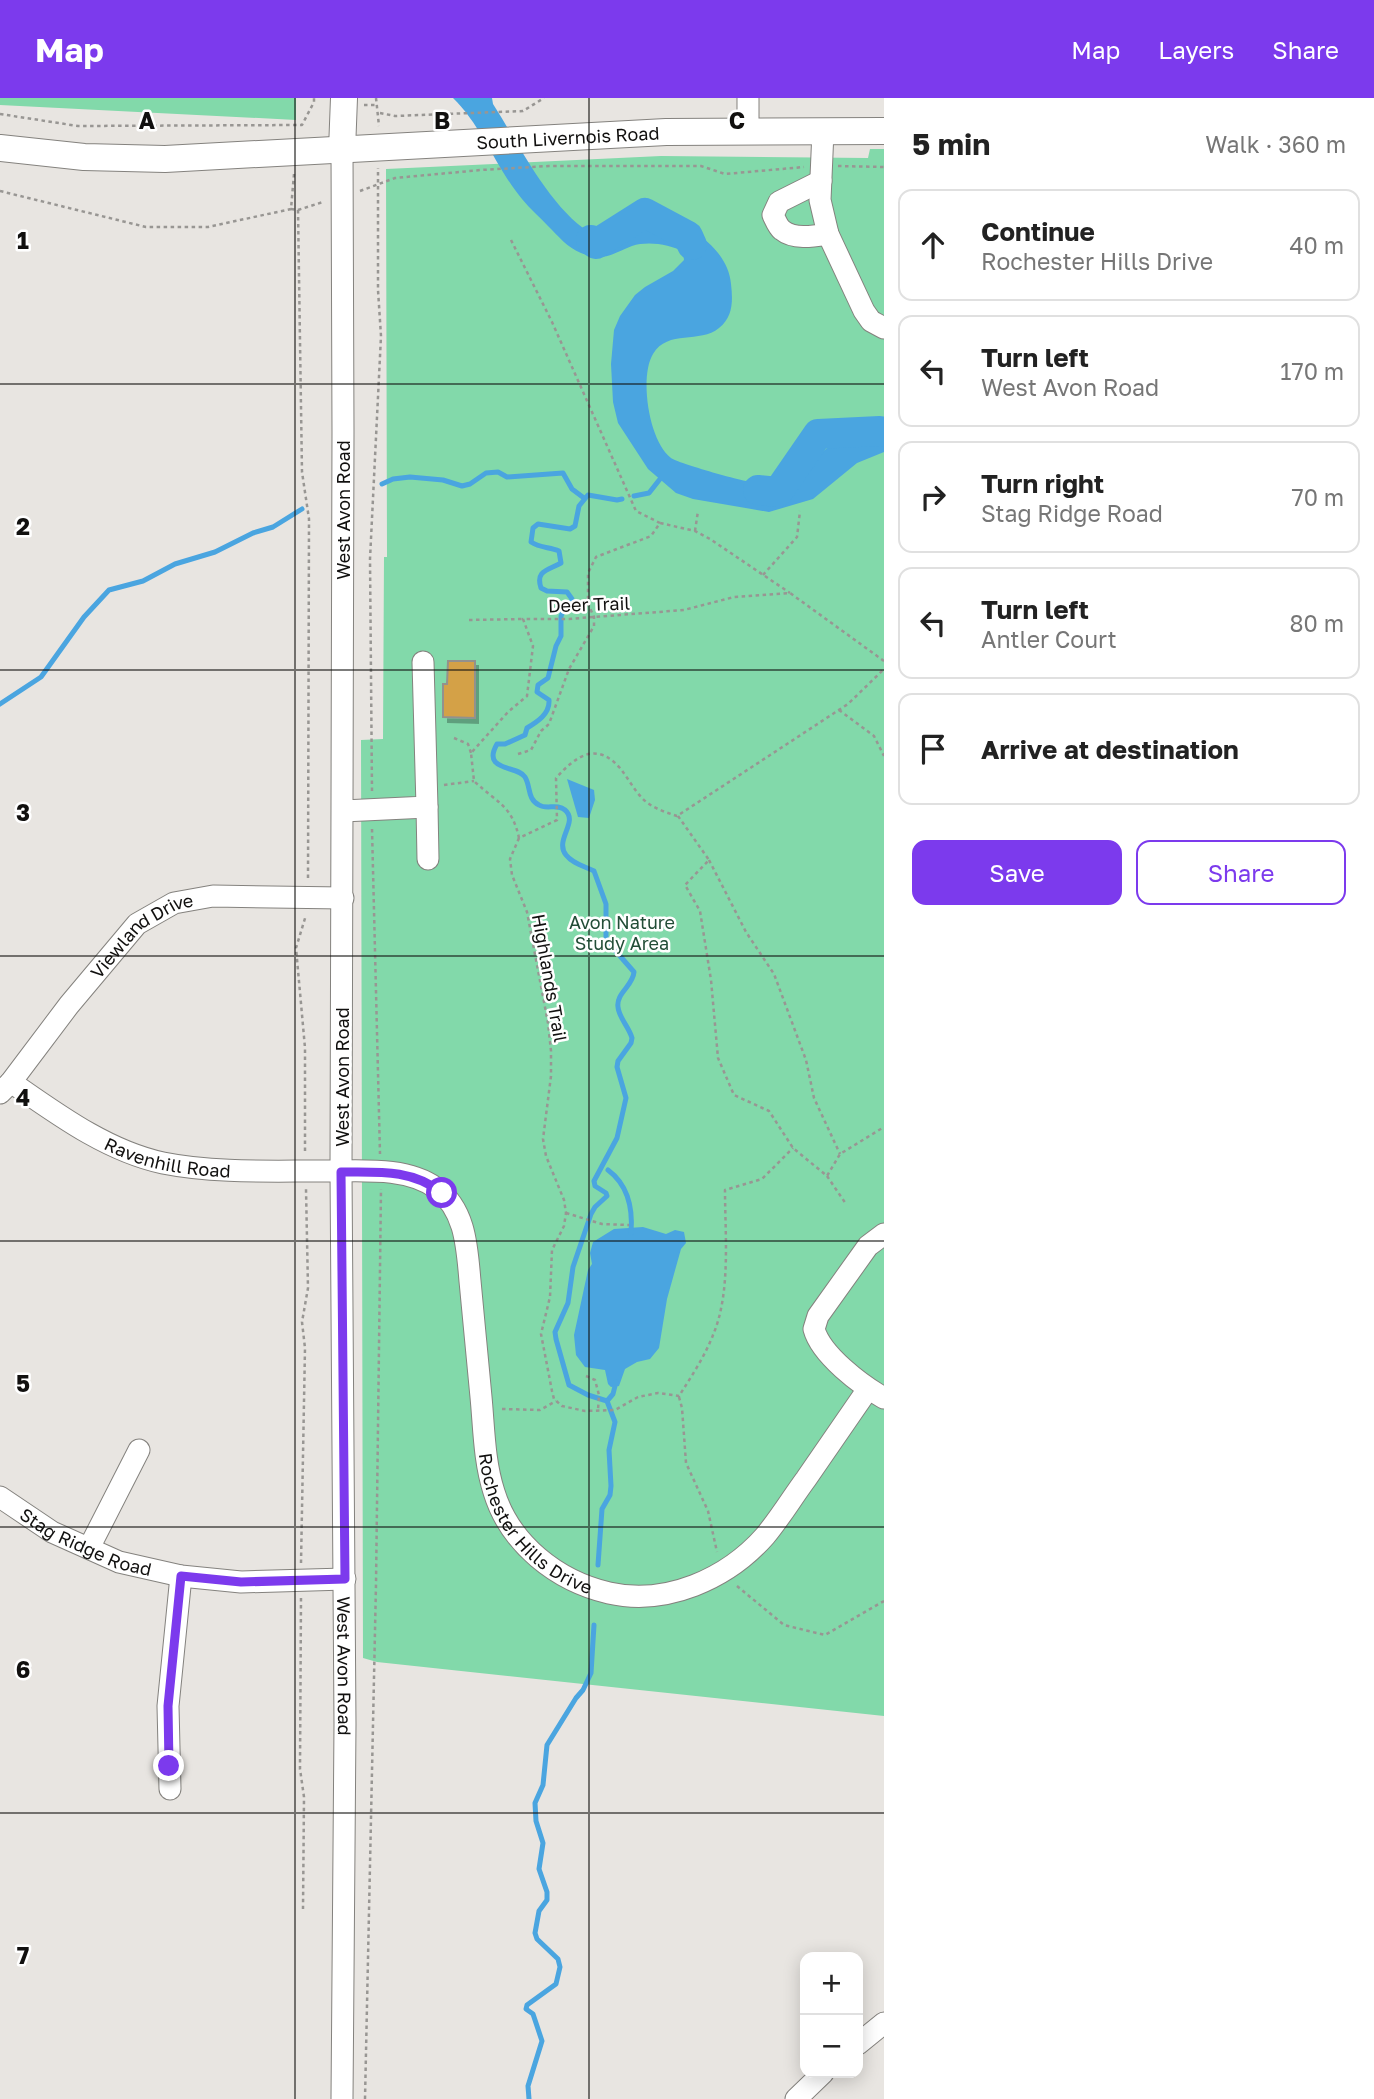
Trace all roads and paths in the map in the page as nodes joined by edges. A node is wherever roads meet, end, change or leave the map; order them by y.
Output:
1 (314, 98) edge
2 (344, 98) edge
3 (376, 98) edge
4 (544, 98) edge
5 (748, 98) edge
6 (0, 114) edge
7 (748, 131) junction
8 (823, 131) junction
9 (884, 131) edge
10 (0, 148) edge
11 (342, 150) junction
12 (884, 167) edge
13 (822, 174) junction
14 (378, 175) dead end
15 (378, 185) junction
16 (292, 187) dead end
17 (0, 191) edge
18 (291, 209) junction
19 (828, 234) junction
20 (511, 240) dead end
21 (884, 328) edge
22 (698, 511) dead end
23 (800, 511) dead end
24 (660, 523) junction
25 (695, 531) junction
26 (762, 575) junction
27 (790, 593) junction
28 (594, 617) junction
29 (523, 619) junction
30 (468, 620) dead end
31 (884, 661) edge
32 (423, 662) dead end
33 (884, 668) edge
34 (839, 710) junction
35 (454, 738) dead end
36 (471, 753) junction
37 (518, 754) dead end
38 (884, 755) edge
39 (474, 781) junction
40 (426, 785) junction
41 (427, 807) junction
42 (372, 810) junction
43 (343, 811) junction
44 (677, 816) junction
45 (519, 838) junction
46 (428, 859) dead end
47 (709, 860) junction
48 (308, 880) dead end
49 (343, 898) junction
50 (307, 910) dead end
51 (5, 1088) edge
52 (884, 1127) edge
53 (793, 1147) junction
54 (840, 1154) junction
55 (305, 1155) dead end
56 (380, 1157) dead end
57 (341, 1172) junction
58 (827, 1176) junction
59 (305, 1182) dead end
60 (381, 1188) dead end
61 (846, 1204) dead end
62 (566, 1213) junction
63 (629, 1225) dead end
64 (884, 1234) edge
65 (586, 1376) dead end
66 (876, 1394) edge
67 (556, 1401) junction
68 (482, 1408) junction
69 (599, 1411) junction
70 (139, 1450) dead end
71 (0, 1497) edge
72 (89, 1548) junction
73 (301, 1568) dead end
74 (181, 1576) junction
75 (345, 1579) junction
76 (301, 1595) dead end
77 (170, 1788) dead end
78 (303, 1909) dead end
79 (884, 2023) edge
80 (863, 2040) edge
81 (818, 2078) edge
82 (342, 2099) edge
83 (365, 2099) edge
84 (796, 2099) edge

1 - 6 path
2 - 11 main road, West Avon Road
3 - 4 path
5 - 7 street
7 - 8 main road, South Livernois Road
7 - 11 main road, South Livernois Road
8 - 9 main road, South Livernois Road
8 - 13 street
10 - 11 main road, South Livernois Road
11 - 43 street, West Avon Road
12 - 13 path
13 - 15 path
13 - 19 street
13 - 19 street
14 - 15 path
15 - 42 path
16 - 18 path
17 - 18 path
18 - 48 path
19 - 21 street
20 - 24 path
22 - 25 path
23 - 26 path
24 - 25 path
24 - 28 path
25 - 26 path
26 - 27 path
27 - 28 path, Deer Trail
27 - 31 path
28 - 29 path, Deer Trail
28 - 37 path
29 - 30 path
29 - 36 path, Deer Trail
32 - 40 street
33 - 34 path
34 - 38 path
34 - 44 path
35 - 36 path
36 - 39 path
39 - 40 path
39 - 45 path
40 - 41 street
41 - 42 street
41 - 46 street
42 - 43 street
42 - 56 path
43 - 49 street, West Avon Road
44 - 45 path
44 - 47 path
45 - 62 path, Highlands Trail
47 - 53 path
47 - 54 path
49 - 51 street, Viewland Drive
49 - 57 street, West Avon Road
50 - 55 path
51 - 57 street, Ravenhill Road
52 - 54 path
53 - 58 path
53 - 69 path
54 - 58 path
57 - 68 street, Rochester Hills Drive
57 - 75 street, West Avon Road
58 - 61 path
59 - 73 path
60 - 83 path
62 - 63 path
62 - 67 path
64 - 66 street
65 - 69 path
66 - 68 street, Rochester Hills Drive
67 - 68 path
67 - 69 path
70 - 72 street
71 - 72 street, Stag Ridge Road
72 - 74 street, Stag Ridge Road
74 - 75 street, Stag Ridge Road
74 - 77 street
75 - 82 street, West Avon Road
76 - 78 path
79 - 80 street
81 - 84 street

